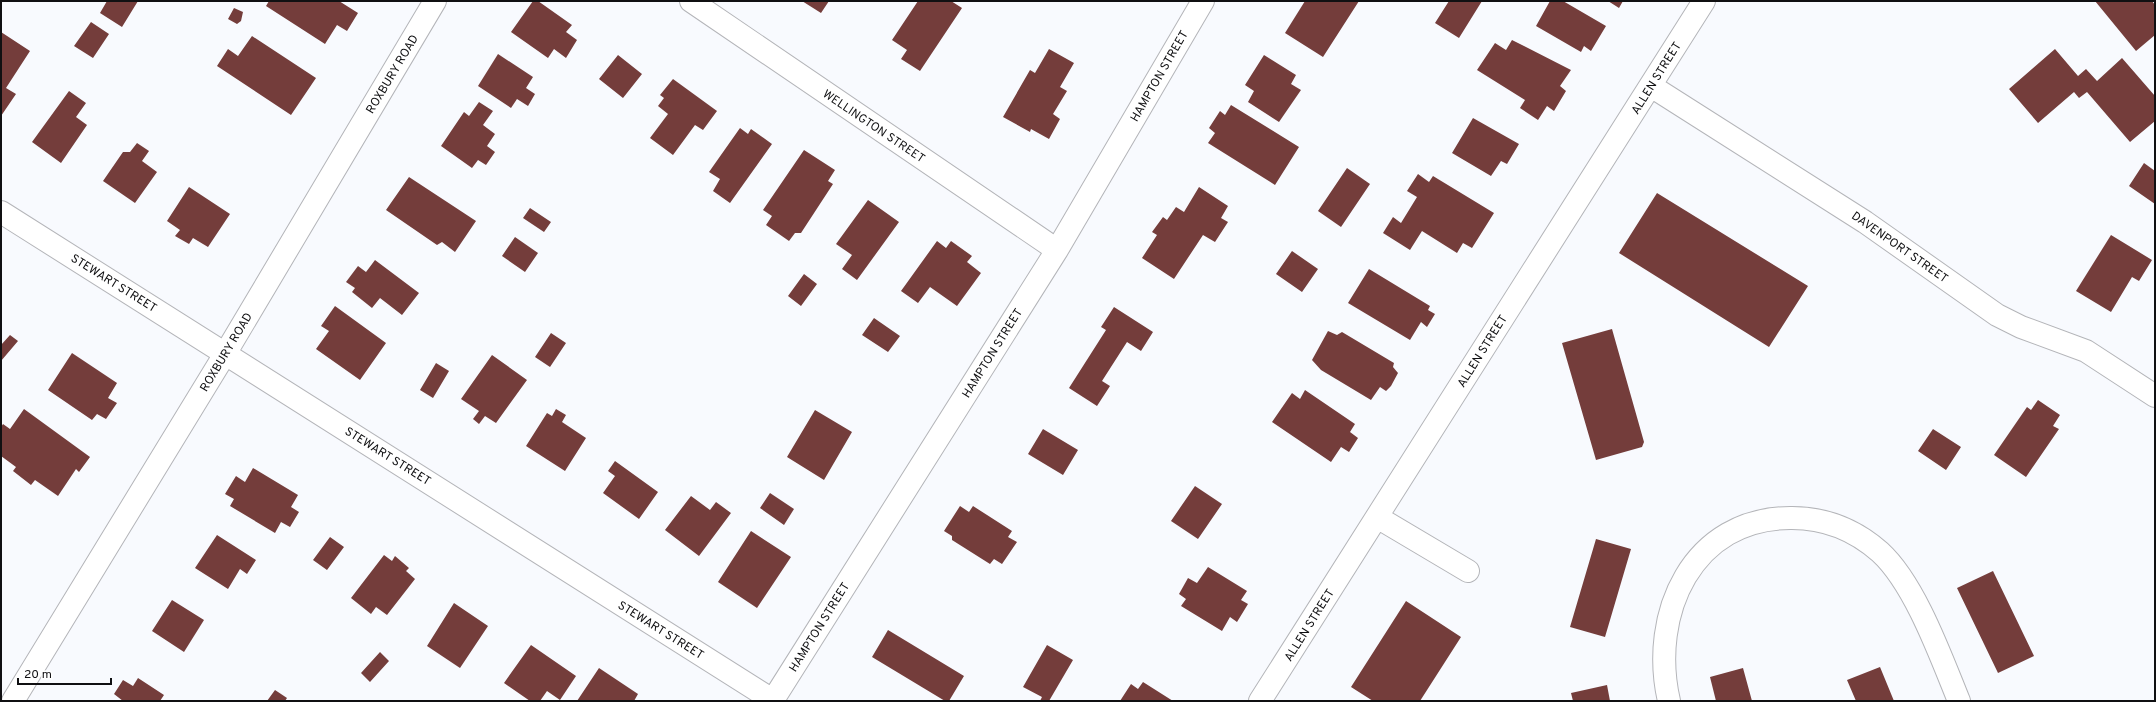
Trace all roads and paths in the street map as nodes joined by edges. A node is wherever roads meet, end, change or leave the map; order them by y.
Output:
1 (435, 1) edge
2 (691, 1) edge
3 (1203, 1) edge
4 (1704, 1) edge
5 (1651, 86) junction
6 (1, 212) edge
7 (1057, 250) junction
8 (225, 354) junction
9 (2155, 396) edge
10 (1377, 517) junction
11 (1468, 570) dead end
12 (13, 701) edge
13 (774, 701) edge
14 (1260, 701) edge
15 (1669, 701) edge
16 (1959, 701) edge

1 - 8 street, ROXBURY ROAD
2 - 7 street, WELLINGTON STREET
3 - 7 street, HAMPTON STREET
4 - 5 street, ALLEN STREET
5 - 9 street, DAVENPORT STREET
5 - 10 street, ALLEN STREET
6 - 8 street, STEWART STREET
7 - 13 street, HAMPTON STREET
8 - 12 street, ROXBURY ROAD
8 - 13 street, STEWART STREET
10 - 11 street
10 - 14 street, ALLEN STREET
15 - 16 street

